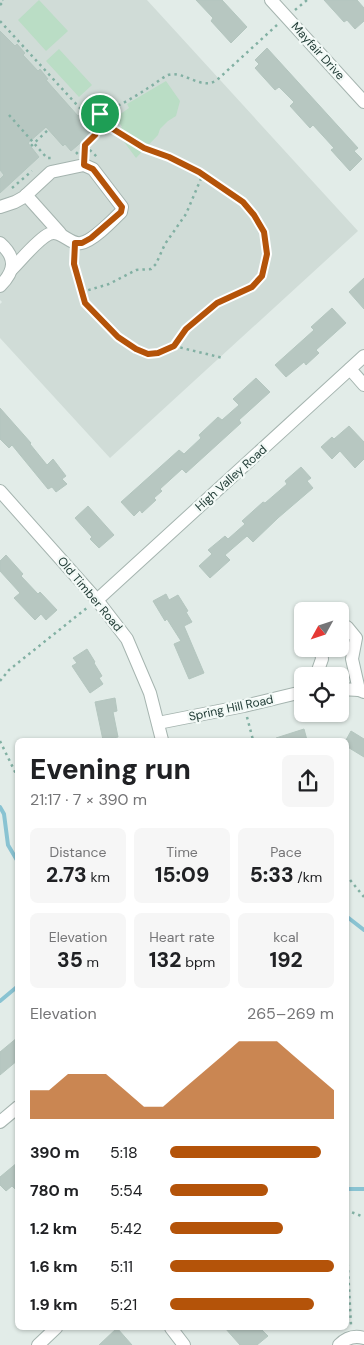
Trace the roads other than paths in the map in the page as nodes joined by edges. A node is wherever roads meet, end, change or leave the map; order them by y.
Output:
1 (271, 0) edge
2 (364, 102) edge
3 (26, 195) junction
4 (0, 207) edge
5 (60, 233) junction
6 (0, 243) edge
7 (12, 269) junction
8 (0, 286) edge
9 (364, 356) edge
10 (350, 369) junction
11 (364, 385) edge
12 (0, 491) edge
13 (97, 600) junction
14 (349, 629) edge
15 (361, 691) edge
16 (294, 694) edge
17 (158, 723) junction
18 (162, 738) edge
19 (15, 1110) edge
20 (0, 1122) edge
21 (54, 1330) edge
22 (172, 1330) edge
23 (358, 1337) edge
24 (38, 1345) edge
25 (184, 1345) edge
26 (339, 1345) edge

1 - 2 street, Mayfair Drive
3 - 4 street
3 - 5 street
3 - 5 street
5 - 7 street
6 - 7 street
7 - 8 street
9 - 10 street, High Valley Road
10 - 11 street
10 - 13 street, High Valley Road
12 - 13 street, Old Timber Road
13 - 17 street, Old Timber Road
14 - 15 street
16 - 17 street, Spring Hill Road
17 - 18 street, Old Timber Road
19 - 20 street
21 - 24 street
22 - 25 street
23 - 26 street

